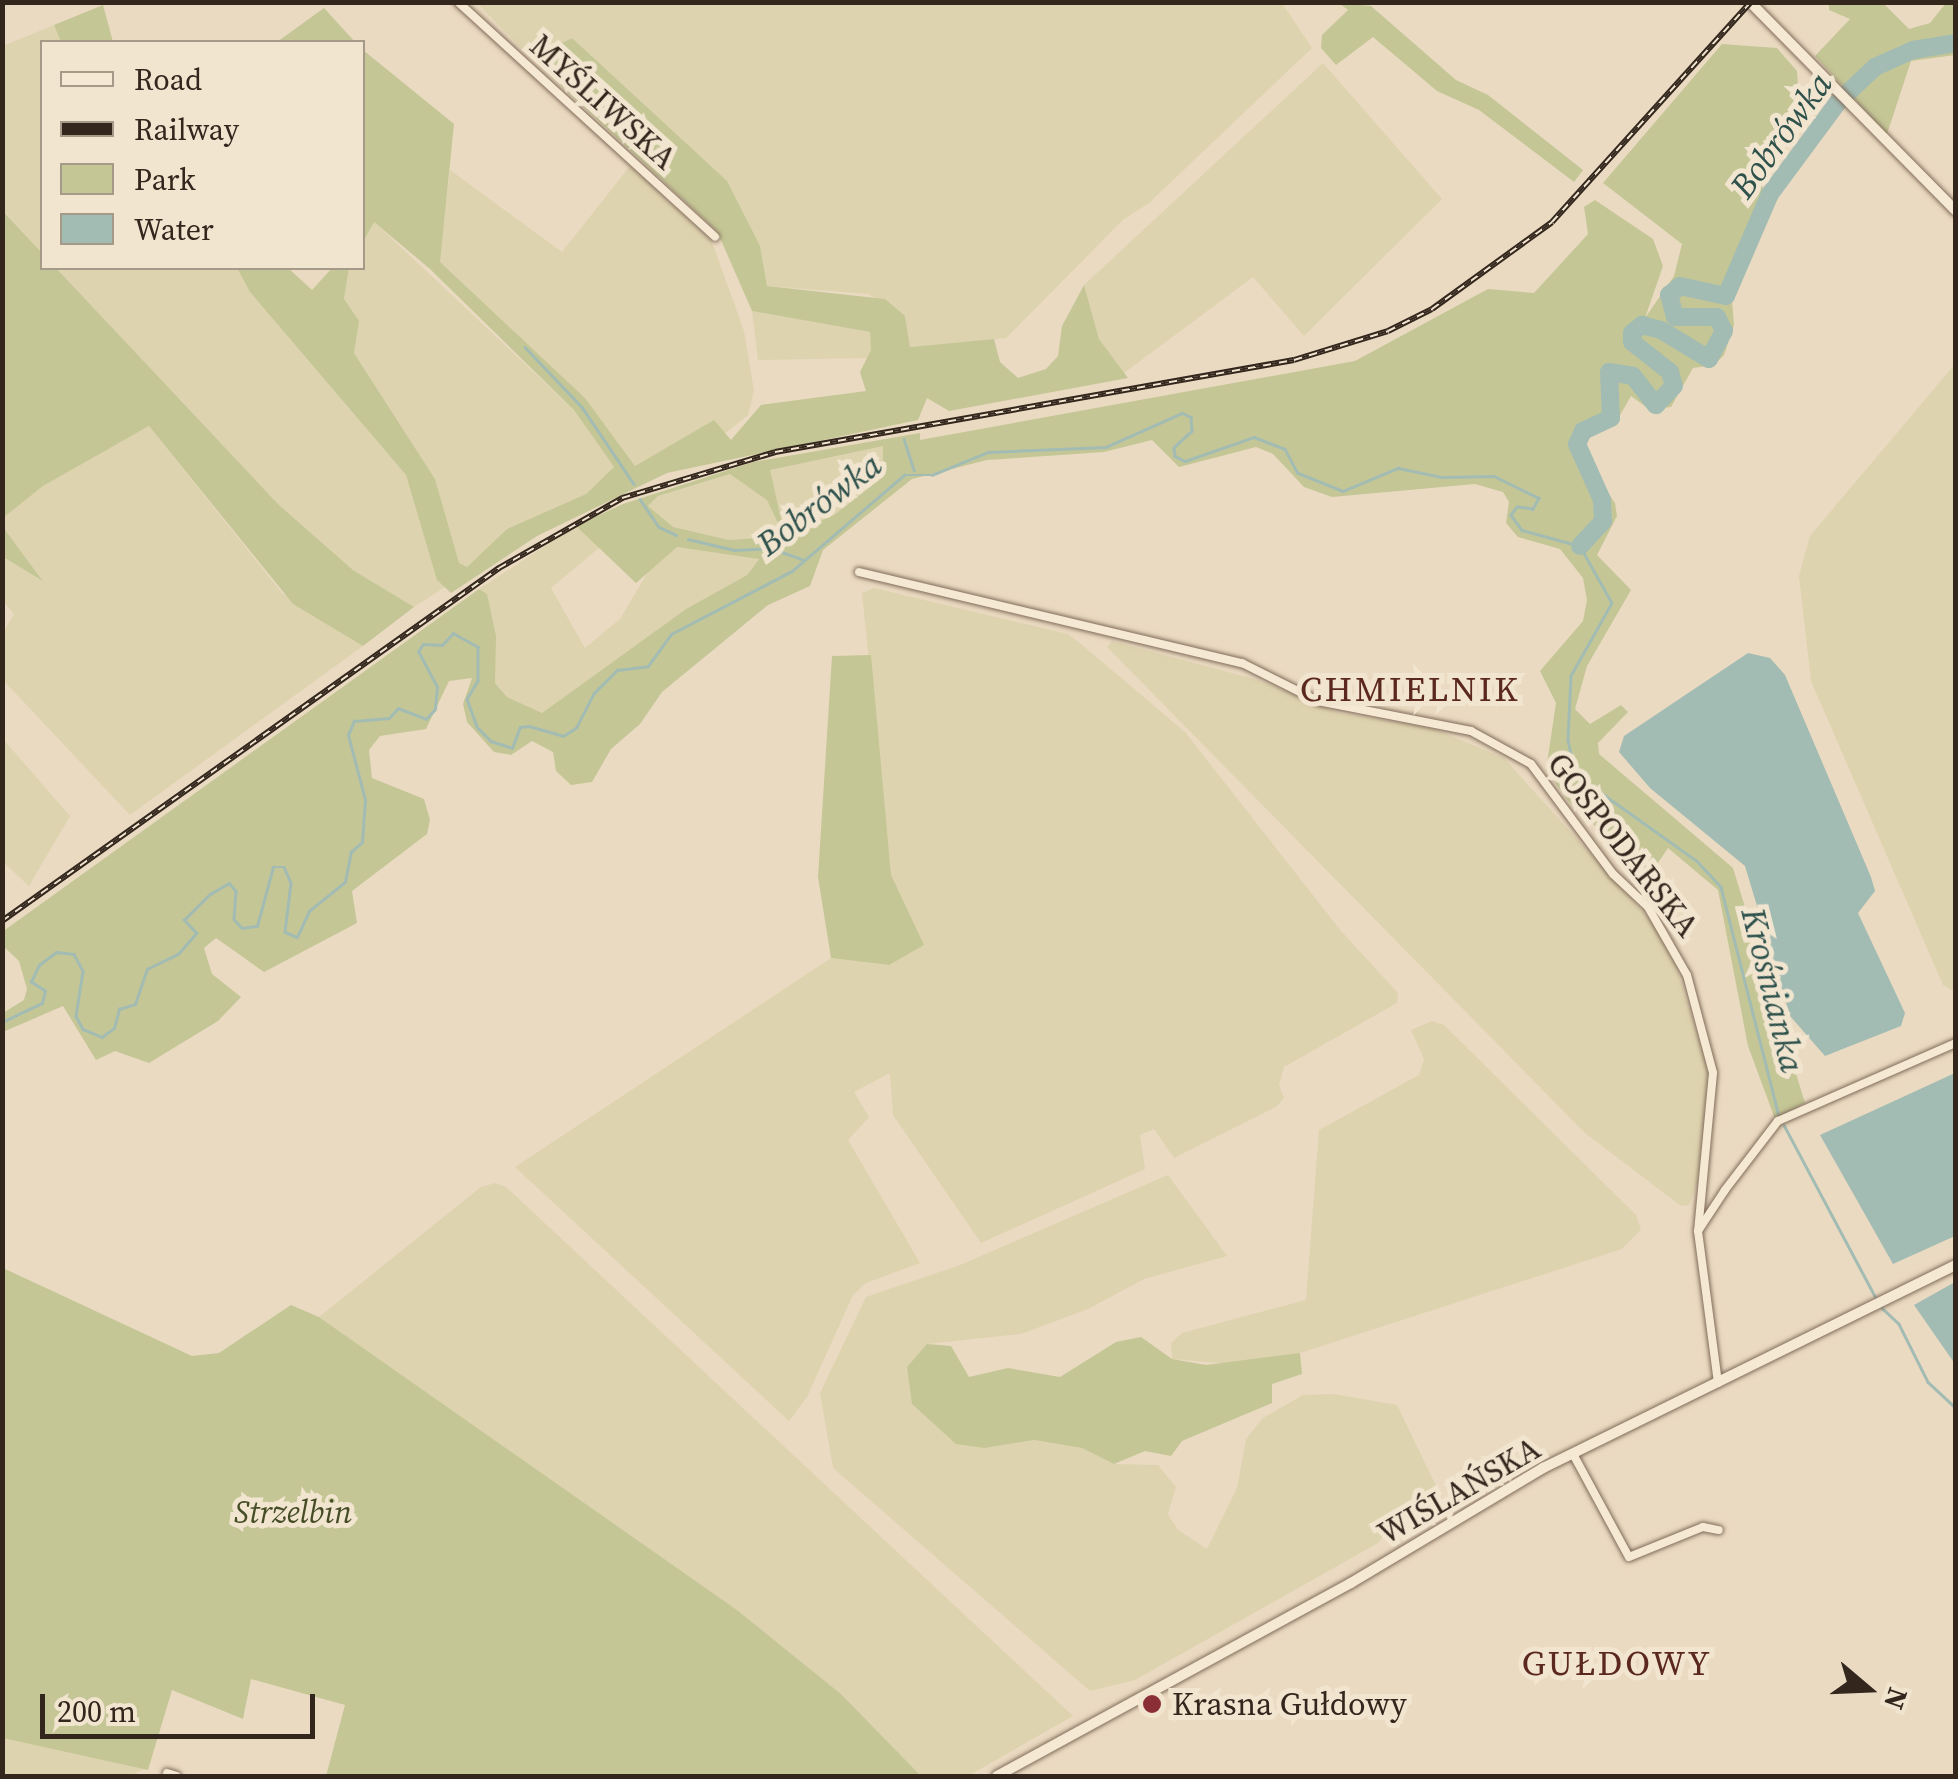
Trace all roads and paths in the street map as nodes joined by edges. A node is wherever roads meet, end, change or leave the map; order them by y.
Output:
1 (458, 2) edge
2 (1750, 2) edge
3 (1956, 212) edge
4 (715, 238) dead end
5 (858, 572) dead end
6 (1956, 1043) edge
7 (1698, 1231) junction
8 (1956, 1265) edge
9 (1718, 1383) junction
10 (1573, 1454) junction
11 (1719, 1530) dead end
12 (996, 1776) edge

1 - 4 street, MYŚLIWSKA
2 - 3 street
5 - 7 street, GOSPODARSKA
6 - 7 street
7 - 9 street, GOSPODARSKA
8 - 9 street, WIŚLAŃSKA
9 - 10 street, WIŚLAŃSKA
10 - 11 street
10 - 12 street, WIŚLAŃSKA

